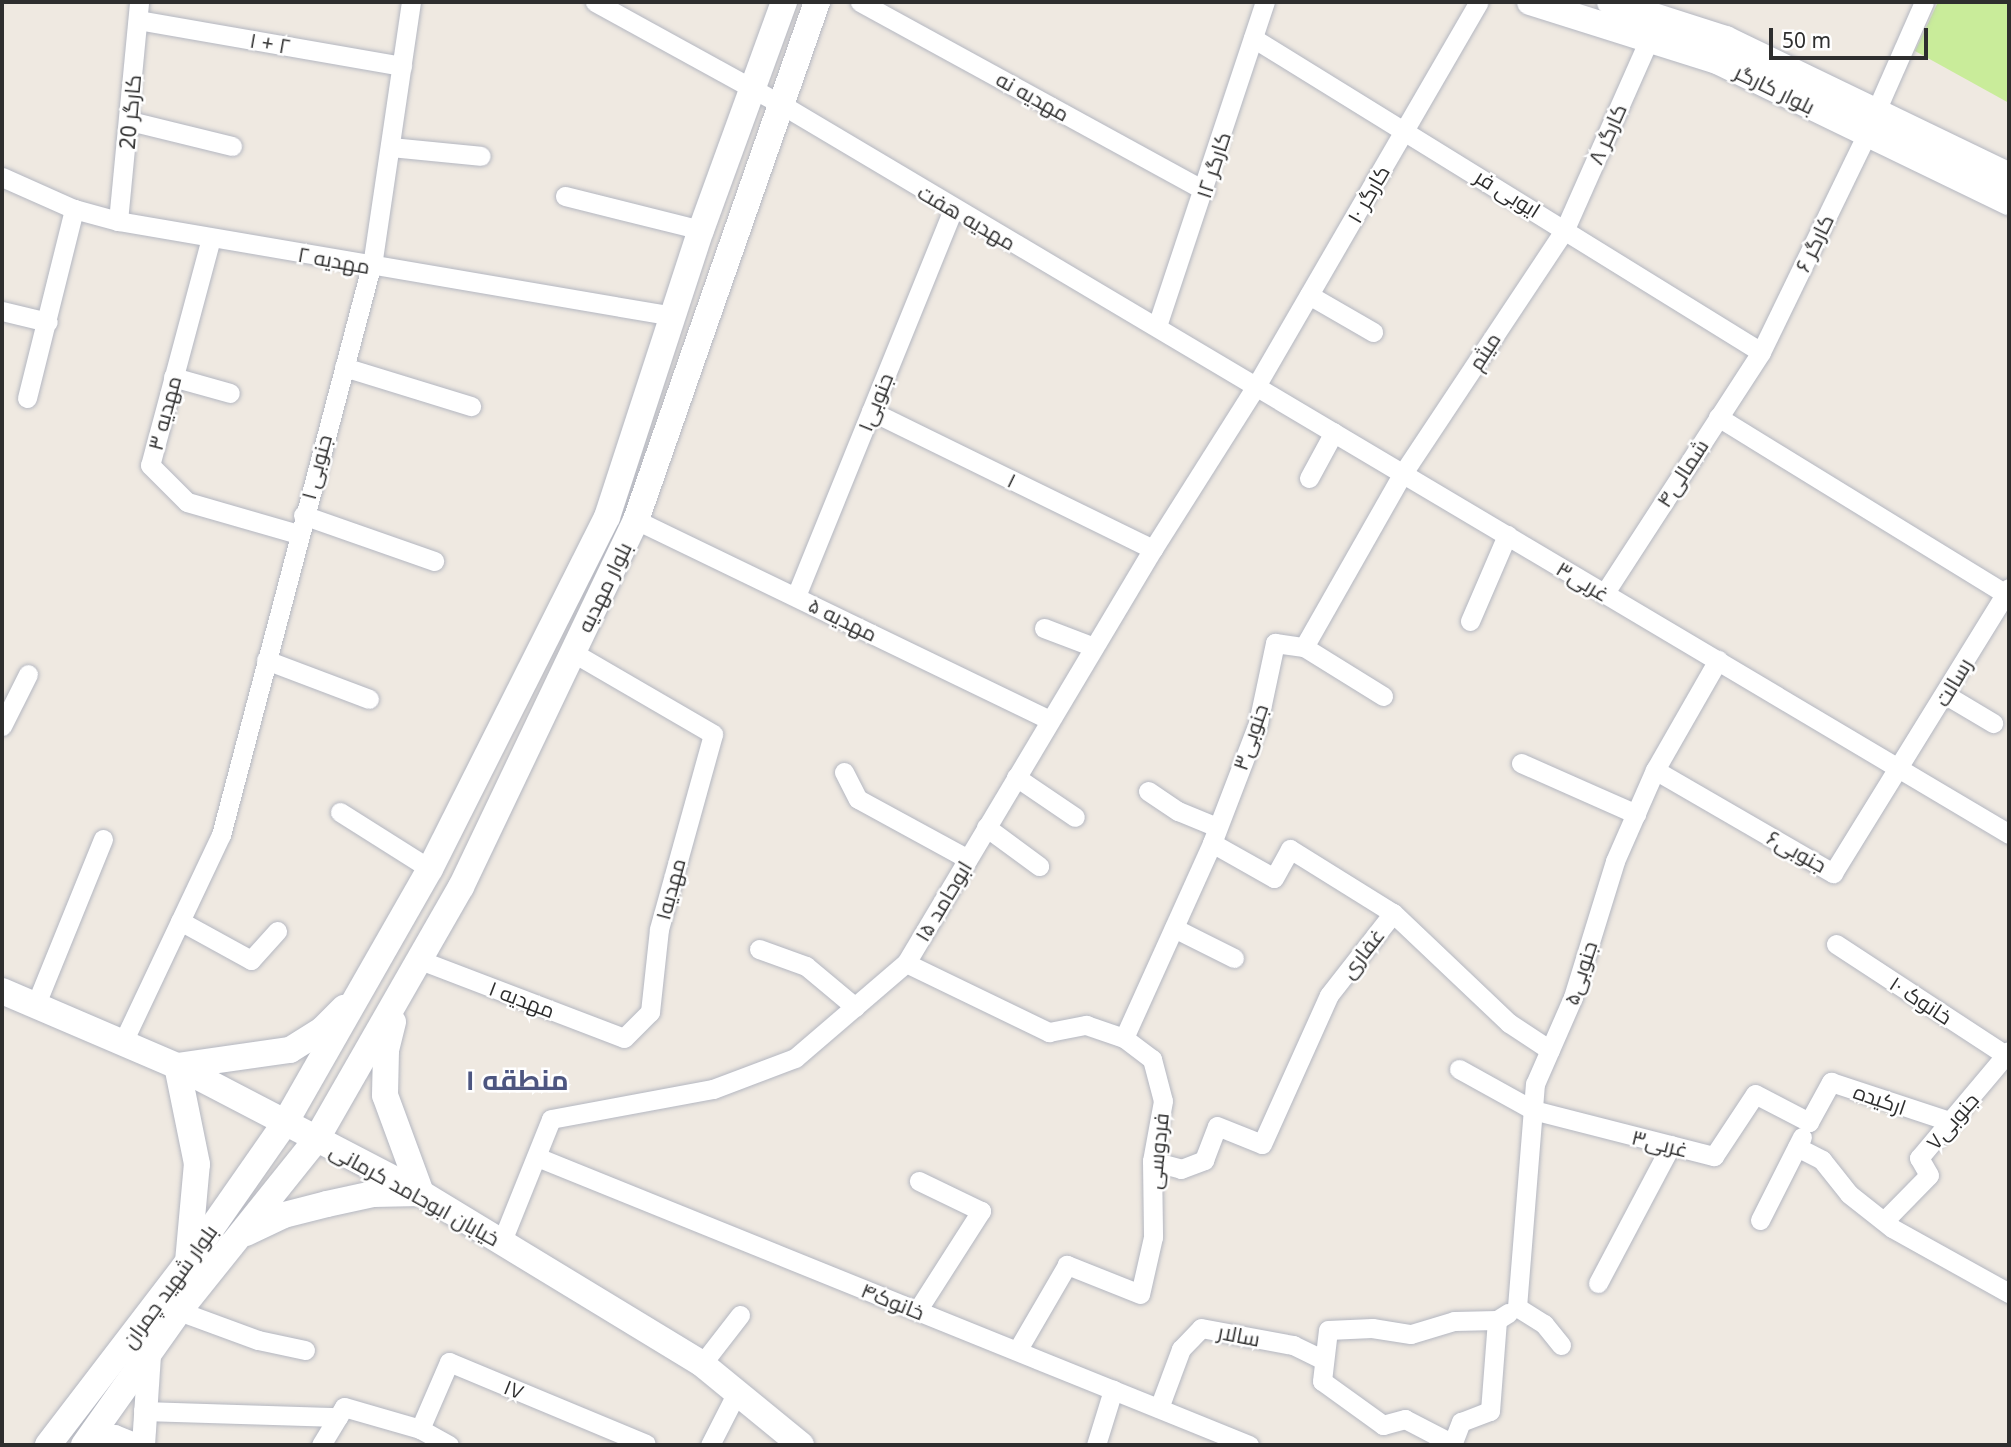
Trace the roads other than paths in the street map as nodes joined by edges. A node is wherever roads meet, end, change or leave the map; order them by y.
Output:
1 (411, 2) edge
2 (595, 2) edge
3 (784, 2) edge
4 (817, 2) edge
5 (860, 2) edge
6 (1265, 2) edge
7 (1479, 2) edge
8 (1530, 2) edge
9 (1610, 2) edge
10 (1924, 2) edge
11 (139, 11) edge
12 (1253, 38) junction
13 (1649, 39) junction
14 (402, 66) junction
15 (751, 89) junction
16 (779, 103) junction
17 (130, 121) junction
18 (1872, 122) junction
19 (1405, 129) junction
20 (232, 146) dead end
21 (390, 147) junction
22 (481, 156) dead end
23 (2009, 176) edge
24 (2, 177) edge
25 (1205, 191) junction
26 (565, 196) dead end
27 (2009, 202) edge
28 (74, 209) junction
29 (953, 209) junction
30 (118, 221) junction
31 (1565, 229) junction
32 (701, 230) junction
33 (211, 238) junction
34 (372, 266) junction
35 (1309, 295) junction
36 (2, 311) edge
37 (673, 316) junction
38 (48, 322) junction
39 (1157, 326) junction
40 (1373, 332) dead end
41 (1761, 352) junction
42 (344, 367) junction
43 (173, 377) junction
44 (1256, 386) junction
45 (230, 393) dead end
46 (27, 398) dead end
47 (471, 406) dead end
48 (871, 411) junction
49 (1718, 417) junction
50 (1334, 432) junction
51 (1403, 473) junction
52 (1309, 478) dead end
53 (303, 515) junction
54 (636, 520) junction
55 (298, 534) junction
56 (1507, 535) junction
57 (1153, 549) junction
58 (434, 561) dead end
59 (2008, 593) edge
60 (1604, 594) junction
61 (796, 596) junction
62 (1470, 621) dead end
63 (1044, 628) dead end
64 (1094, 647) junction
65 (1304, 647) junction
66 (572, 652) junction
67 (266, 660) junction
68 (1718, 660) junction
69 (28, 674) dead end
70 (1946, 695) junction
71 (1383, 696) dead end
72 (369, 699) dead end
73 (1049, 720) junction
74 (1993, 723) dead end
75 (2, 726) edge
76 (1521, 763) dead end
77 (1900, 769) junction
78 (1655, 770) junction
79 (844, 772) dead end
80 (1016, 777) junction
81 (1148, 790) dead end
82 (340, 812) dead end
83 (1636, 814) junction
84 (1075, 817) dead end
85 (986, 827) junction
86 (2009, 834) edge
87 (1214, 835) junction
88 (103, 839) dead end
89 (968, 859) junction
90 (1039, 866) dead end
91 (430, 869) junction
92 (461, 887) junction
93 (1393, 913) junction
94 (180, 921) junction
95 (1174, 928) junction
96 (277, 931) dead end
97 (1836, 944) dead end
98 (759, 949) dead end
99 (1234, 958) dead end
100 (420, 960) junction
101 (906, 963) junction
102 (366, 987) junction
103 (4, 997) edge
104 (399, 997) junction
105 (36, 1004) junction
106 (855, 1007) junction
107 (624, 1038) joint
108 (1124, 1038) junction
109 (123, 1042) junction
110 (1550, 1050) junction
111 (2008, 1055) edge
112 (177, 1066) junction
113 (1459, 1069) dead end
114 (1533, 1110) junction
115 (1809, 1122) junction
116 (1952, 1122) junction
117 (285, 1124) junction
118 (316, 1140) junction
119 (1671, 1145) junction
120 (1797, 1147) junction
121 (537, 1157) junction
122 (1152, 1161) junction
123 (919, 1181) dead end
124 (422, 1193) junction
125 (1760, 1220) dead end
126 (1884, 1221) junction
127 (239, 1237) junction
128 (502, 1241) junction
129 (188, 1262) junction
130 (1598, 1283) dead end
131 (2009, 1293) edge
132 (1517, 1307) junction
133 (179, 1311) junction
134 (917, 1311) junction
135 (740, 1315) dead end
136 (1497, 1320) junction
137 (1561, 1345) dead end
138 (305, 1350) dead end
139 (1017, 1351) junction
140 (149, 1355) junction
141 (1324, 1360) junction
142 (702, 1364) junction
143 (1113, 1390) junction
144 (736, 1394) junction
145 (1159, 1408) junction
146 (143, 1411) junction
147 (338, 1417) junction
148 (420, 1429) junction
149 (1209, 1438) edge
150 (88, 1441) edge
151 (646, 1444) edge
152 (48, 1445) edge
153 (136, 1445) edge
154 (143, 1445) edge
155 (321, 1445) edge
156 (449, 1445) edge
157 (710, 1445) edge
158 (801, 1445) edge
159 (1096, 1445) edge
160 (1249, 1445) edge
161 (1453, 1445) edge

1 - 14 street, ۱ جنوبی
2 - 15 street, مهدیه هفت
3 - 15 main road, بلوار مهدیه
4 - 16 main road, بلوار مهدیه
5 - 25 street, مهدیه نه
6 - 12 street, کارگر ۱۲
7 - 19 street, کارگر ۱۰
8 - 13 main road, بلوار کارگر
9 - 18 main road, بلوار کارگر
10 - 18 street, کارگر ۶
11 - 14 street, ۱ + ۲
11 - 17 street, کارگر 20
12 - 19 street, ایوبی فر
12 - 25 street, کارگر ۱۲
13 - 18 main road, بلوار کارگر
13 - 31 street, کارگر ۸
14 - 21 street, ۱ جنوبی
15 - 16 street, مهدیه هفت
15 - 32 main road, بلوار مهدیه
16 - 29 street, مهدیه هفت
16 - 54 main road, بلوار مهدیه
17 - 20 street
17 - 30 street, کارگر 20
18 - 23 main road, بلوار کارگر
18 - 27 main road, بلوار کارگر
18 - 41 street, کارگر ۶
19 - 31 street, ایوبی فر
19 - 35 street, کارگر ۱۰
21 - 22 street
21 - 34 street, ۱ جنوبی
24 - 28 street, مهدیه ۲
25 - 39 street, کارگر ۱۲
26 - 32 street
28 - 30 street, مهدیه ۲
28 - 38 street
29 - 39 street, مهدیه هفت
29 - 48 street, جنوبی۱
30 - 33 street, مهدیه ۲
31 - 41 street, ایوبی فر
31 - 51 street, میثم
32 - 37 main road, بلوار مهدیه
33 - 34 street, مهدیه ۲
33 - 43 street, مهدیه ۳
34 - 37 street, مهدیه ۲
34 - 42 street, ۱ جنوبی
35 - 40 street
35 - 44 street, کارگر ۱۰
36 - 38 street
37 - 91 main road, بلوار مهدیه
38 - 46 street
39 - 44 street, غربی۳
41 - 49 street, شمالی۴
42 - 47 street
42 - 53 street, ۱ جنوبی
43 - 45 street
43 - 55 street, مهدیه ۳
44 - 50 street, غربی۳
44 - 57 street, ابوحامد ۱۵
48 - 57 street, ۱
48 - 61 street, جنوبی۱
49 - 59 street
49 - 60 street, شمالی۴
50 - 51 street, غربی۳
50 - 52 street
51 - 56 street, غربی۳
51 - 65 street
53 - 55 street, ۱ جنوبی
53 - 58 street
54 - 61 street, مهدیه ۵
54 - 66 main road, بلوار مهدیه
55 - 67 street, ۱ جنوبی
56 - 60 street, غربی۳
56 - 62 street
57 - 64 street, ابوحامد ۱۵
59 - 70 street, رسالت
60 - 68 street, غربی۳
61 - 73 street, مهدیه ۵
63 - 64 street
64 - 73 street, ابوحامد ۱۵
65 - 71 street
65 - 87 street, جنوبی۳
66 - 92 main road, بلوار مهدیه
66 - 107 street, مهدیه۱
67 - 72 street
67 - 94 street, ۱ جنوبی
68 - 77 street, غربی۳
68 - 78 street, جنوبی۵
69 - 75 street
70 - 74 street
70 - 77 street, رسالت
73 - 80 street, ابوحامد ۱۵
76 - 83 street
77 - 78 street, جنوبی۶
77 - 86 street, غربی۳
78 - 83 street, جنوبی۵
79 - 89 street
80 - 84 street
80 - 85 street, ابوحامد ۱۵
81 - 87 street
82 - 91 street
83 - 110 street, جنوبی۵
85 - 89 street, ابوحامد ۱۵
85 - 90 street
87 - 93 street
87 - 95 street, جنوبی۳
88 - 105 street
89 - 101 street, ابوحامد ۱۵
91 - 92 main road
91 - 102 main road, بلوار مهدیه
92 - 100 main road, بلوار مهدیه
93 - 110 street, غفاری
93 - 122 street, غفاری
94 - 96 street
94 - 109 street, ۱ جنوبی
95 - 99 street
95 - 108 street, جنوبی۳
97 - 111 street, خانوک ۱۰
98 - 106 street
100 - 104 main road, بلوار مهدیه
100 - 107 street, مهدیه ۱
101 - 106 street, ابوحامد ۱۵
101 - 108 street, فردوسی
102 - 112 main road
102 - 117 main road, بلوار مهدیه
103 - 105 main road, خیابان ابوحامد کرمانی
104 - 118 main road, بلوار مهدیه
104 - 124 main road
105 - 109 main road, خیابان ابوحامد کرمانی
106 - 121 street, ابوحامد ۱۵
108 - 122 street, فردوسی
109 - 112 main road, خیابان ابوحامد کرمانی
110 - 114 street, جنوبی۵
111 - 116 street, جنوبی۷
112 - 117 main road, خیابان ابوحامد کرمانی
112 - 129 main road
113 - 114 street, غربی۳
114 - 119 street, غربی۳
114 - 132 street, جنوبی۵
115 - 116 street, ارکیده
115 - 119 street, غربی۳
115 - 120 street
116 - 126 street, جنوبی۷
117 - 118 main road, خیابان ابوحامد کرمانی
117 - 129 main road, بلوار شهید چمران
118 - 124 main road, خیابان ابوحامد کرمانی
118 - 127 main road, بلوار شهید چمران
119 - 130 street
120 - 125 street
120 - 126 street
121 - 128 street, ابوحامد ۱۵
121 - 134 street, خانوک۴
122 - 139 street, فردوسی
123 - 134 street
124 - 127 main road
124 - 128 main road, خیابان ابوحامد کرمانی
126 - 131 street
127 - 133 main road, بلوار شهید چمران
128 - 142 main road, خیابان ابوحامد کرمانی
129 - 152 main road, بلوار شهید چمران
132 - 136 street
132 - 137 street
133 - 138 street
133 - 140 main road, بلوار شهید چمران
134 - 139 street, خانوک۴
135 - 142 street
136 - 141 street
136 - 161 street
139 - 143 street, خانوک۴
140 - 146 street
140 - 150 main road, بلوار شهید چمران
141 - 145 street, سالار
141 - 161 street
142 - 144 main road, خیابان ابوحامد کرمانی
143 - 145 street, خانوک۴
143 - 159 street
144 - 157 street
144 - 158 main road, خیابان ابوحامد کرمانی
145 - 149 street, خانوک۴
146 - 147 street
146 - 154 street
147 - 148 street
147 - 155 street
148 - 151 street, ۱۷
148 - 156 street
149 - 160 street, خانوک۴
150 - 153 street

